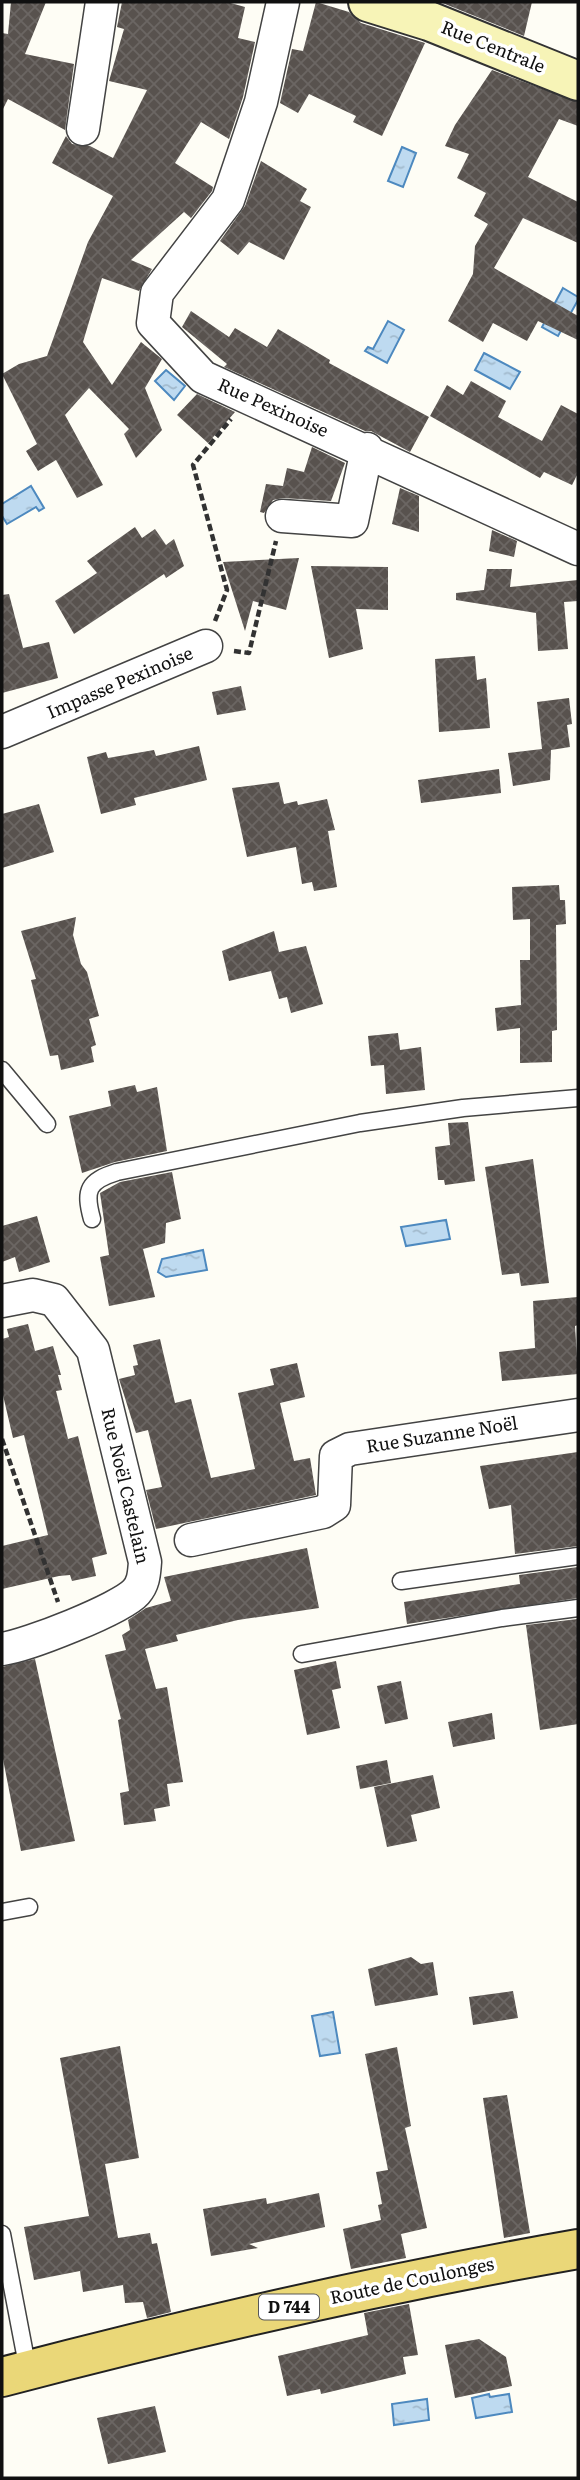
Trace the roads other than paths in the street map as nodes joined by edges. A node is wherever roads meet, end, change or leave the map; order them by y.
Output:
1 (102, 2) edge
2 (283, 2) edge
3 (368, 2) edge
4 (578, 81) edge
5 (83, 129) dead end
6 (366, 449) junction
7 (282, 516) road end
8 (578, 549) edge
9 (206, 646) road end
10 (2, 732) edge
11 (2, 1070) edge
12 (578, 1098) edge
13 (47, 1124) dead end
14 (92, 1219) dead end
15 (2, 1301) edge
16 (578, 1415) edge
17 (191, 1540) dead end
18 (578, 1556) edge
19 (401, 1581) dead end
20 (578, 1608) edge
21 (2, 1649) edge
22 (302, 1654) dead end
23 (29, 1906) dead end
24 (2, 1912) edge
25 (2, 2234) edge
26 (578, 2249) edge
27 (15, 2373) edge

1 - 5 street
2 - 6 street, Rue Pexinoise
3 - 4 street, Rue Centrale
6 - 7 street
6 - 8 street, Rue Pexinoise
9 - 10 street, Impasse Pexinoise
11 - 13 lane
12 - 14 lane
15 - 21 street, Rue Noël Castelain
16 - 17 street, Rue Suzanne Noël
18 - 19 lane
20 - 22 lane
23 - 24 lane
25 - 27 lane
26 - 27 main road, Route de Coulonges / D 744

